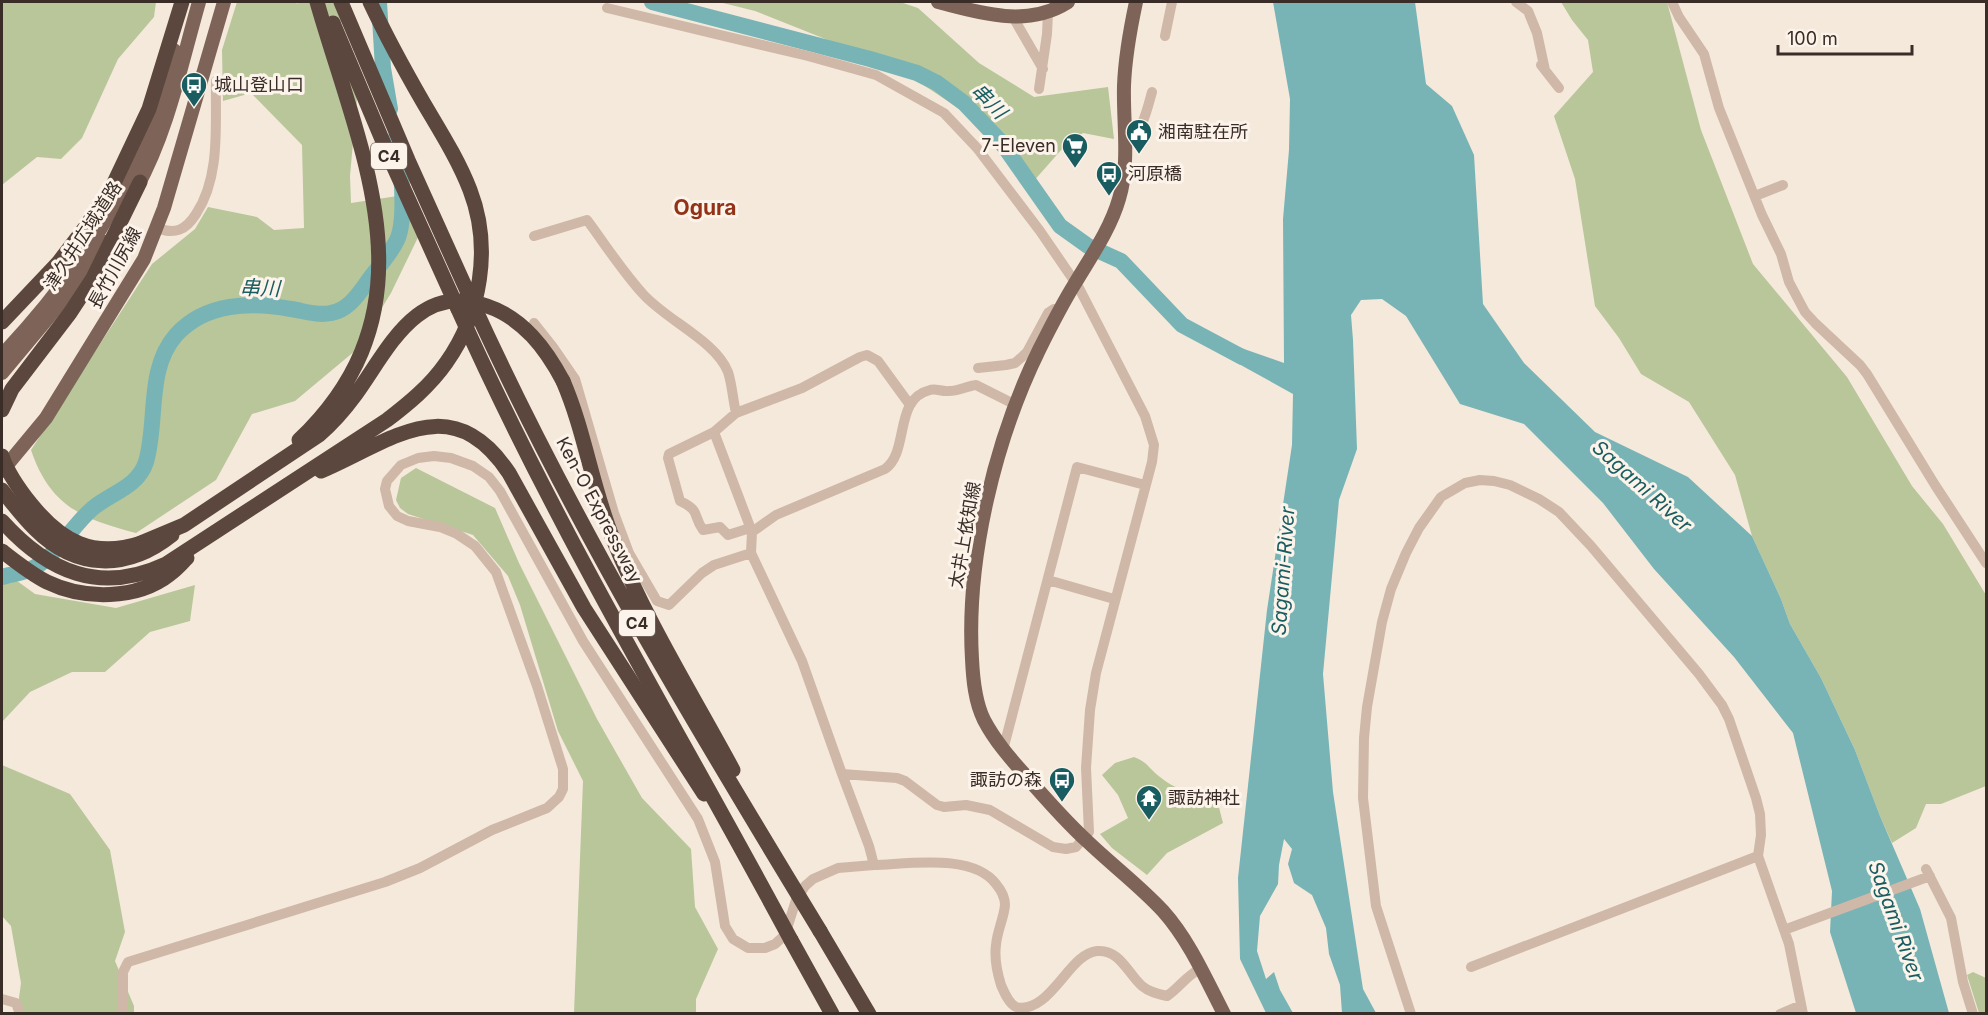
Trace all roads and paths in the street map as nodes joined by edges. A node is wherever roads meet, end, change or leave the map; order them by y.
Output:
1 (182, 2) edge
2 (187, 2) edge
3 (199, 2) edge
4 (224, 2) edge
5 (317, 2) edge
6 (324, 2) edge
7 (341, 2) edge
8 (370, 2) edge
9 (938, 2) edge
10 (1136, 2) edge
11 (1172, 2) edge
12 (1516, 2) edge
13 (1672, 2) edge
14 (1057, 6) edge
15 (607, 8) dead end
16 (1013, 17) junction
17 (1165, 36) dead end
18 (1538, 61) dead end
19 (1043, 69) junction
20 (1545, 70) junction
21 (216, 81) dead end
22 (1559, 88) dead end
23 (1039, 89) dead end
24 (1152, 92) dead end
25 (1125, 145) junction
26 (140, 182) junction
27 (1783, 185) dead end
28 (1755, 196) junction
29 (158, 228) junction
30 (534, 236) dead end
31 (1076, 281) junction
32 (465, 307) junction
33 (1060, 309) junction
34 (2, 322) edge
35 (534, 323) dead end
36 (2, 355) edge
37 (978, 368) dead end
38 (2, 373) edge
39 (910, 405) junction
40 (1016, 405) junction
41 (2, 410) edge
42 (736, 413) junction
43 (714, 432) junction
44 (2, 456) edge
45 (268, 469) junction
46 (2, 471) edge
47 (287, 484) junction
48 (1145, 484) junction
49 (2, 490) edge
50 (2, 521) edge
51 (751, 530) junction
52 (143, 548) junction
53 (2, 551) edge
54 (751, 553) junction
55 (1986, 564) edge
56 (154, 577) junction
57 (1048, 580) junction
58 (1114, 599) junction
59 (1003, 750) junction
60 (842, 774) junction
61 (1085, 839) junction
62 (1758, 856) junction
63 (874, 865) junction
64 (762, 885) junction
65 (1788, 928) junction
66 (820, 931) junction
67 (1471, 967) dead end
68 (1200, 969) junction
69 (2, 999) edge
70 (1802, 1009) edge
71 (20, 1014) edge
72 (123, 1014) edge
73 (832, 1014) edge
74 (869, 1014) edge
75 (1224, 1014) edge
76 (1411, 1014) edge
77 (1780, 1014) edge
78 (1973, 1014) edge

1 - 34 highway
2 - 36 main road, 津久井広域道路
3 - 26 main road, 津久井広域道路
4 - 29 main road, 長竹川尻線
5 - 45 highway
6 - 32 highway, Ken-O Expressway / C4
7 - 32 highway, Ken-O Expressway / C4
8 - 47 highway, bridge
9 - 16 main road
10 - 25 main road, 太井上依知線
11 - 17 street
12 - 20 street
13 - 28 street
14 - 16 main road
14 - 19 street
15 - 31 street
16 - 19 street
18 - 20 street
19 - 23 street
20 - 22 street
21 - 29 street
24 - 25 street
25 - 31 main road, 太井上依知線
26 - 38 main road, 津久井広域道路
26 - 41 highway
27 - 28 street
28 - 55 street
29 - 46 main road, 長竹川尻線
30 - 42 street
31 - 33 main road, 太井上依知線
31 - 48 street
32 - 64 highway, Ken-O Expressway / C4, bridge
32 - 66 highway, Ken-O Expressway / C4, bridge
33 - 37 street
33 - 40 main road, 太井上依知線
35 - 54 street
39 - 40 street
39 - 42 street
39 - 51 street
40 - 59 main road, 太井上依知線
42 - 43 street
43 - 51 street
43 - 51 street
44 - 52 highway, bridge
45 - 52 highway
45 - 66 highway, bridge
47 - 56 highway
47 - 64 highway, bridge
48 - 57 street
48 - 58 street
49 - 52 highway
50 - 56 highway
51 - 54 street
53 - 56 highway
54 - 60 street
57 - 58 street
57 - 59 street
58 - 61 street
59 - 61 main road, 太井上依知線
60 - 61 street
60 - 63 street
61 - 68 main road, 太井上依知線
62 - 65 street
62 - 67 street
62 - 76 street
63 - 68 street
63 - 72 street
64 - 73 highway, Ken-O Expressway / C4, bridge
65 - 70 street
65 - 78 street
66 - 74 highway, Ken-O Expressway / C4
68 - 75 main road, 太井上依知線
69 - 71 street
70 - 77 street

